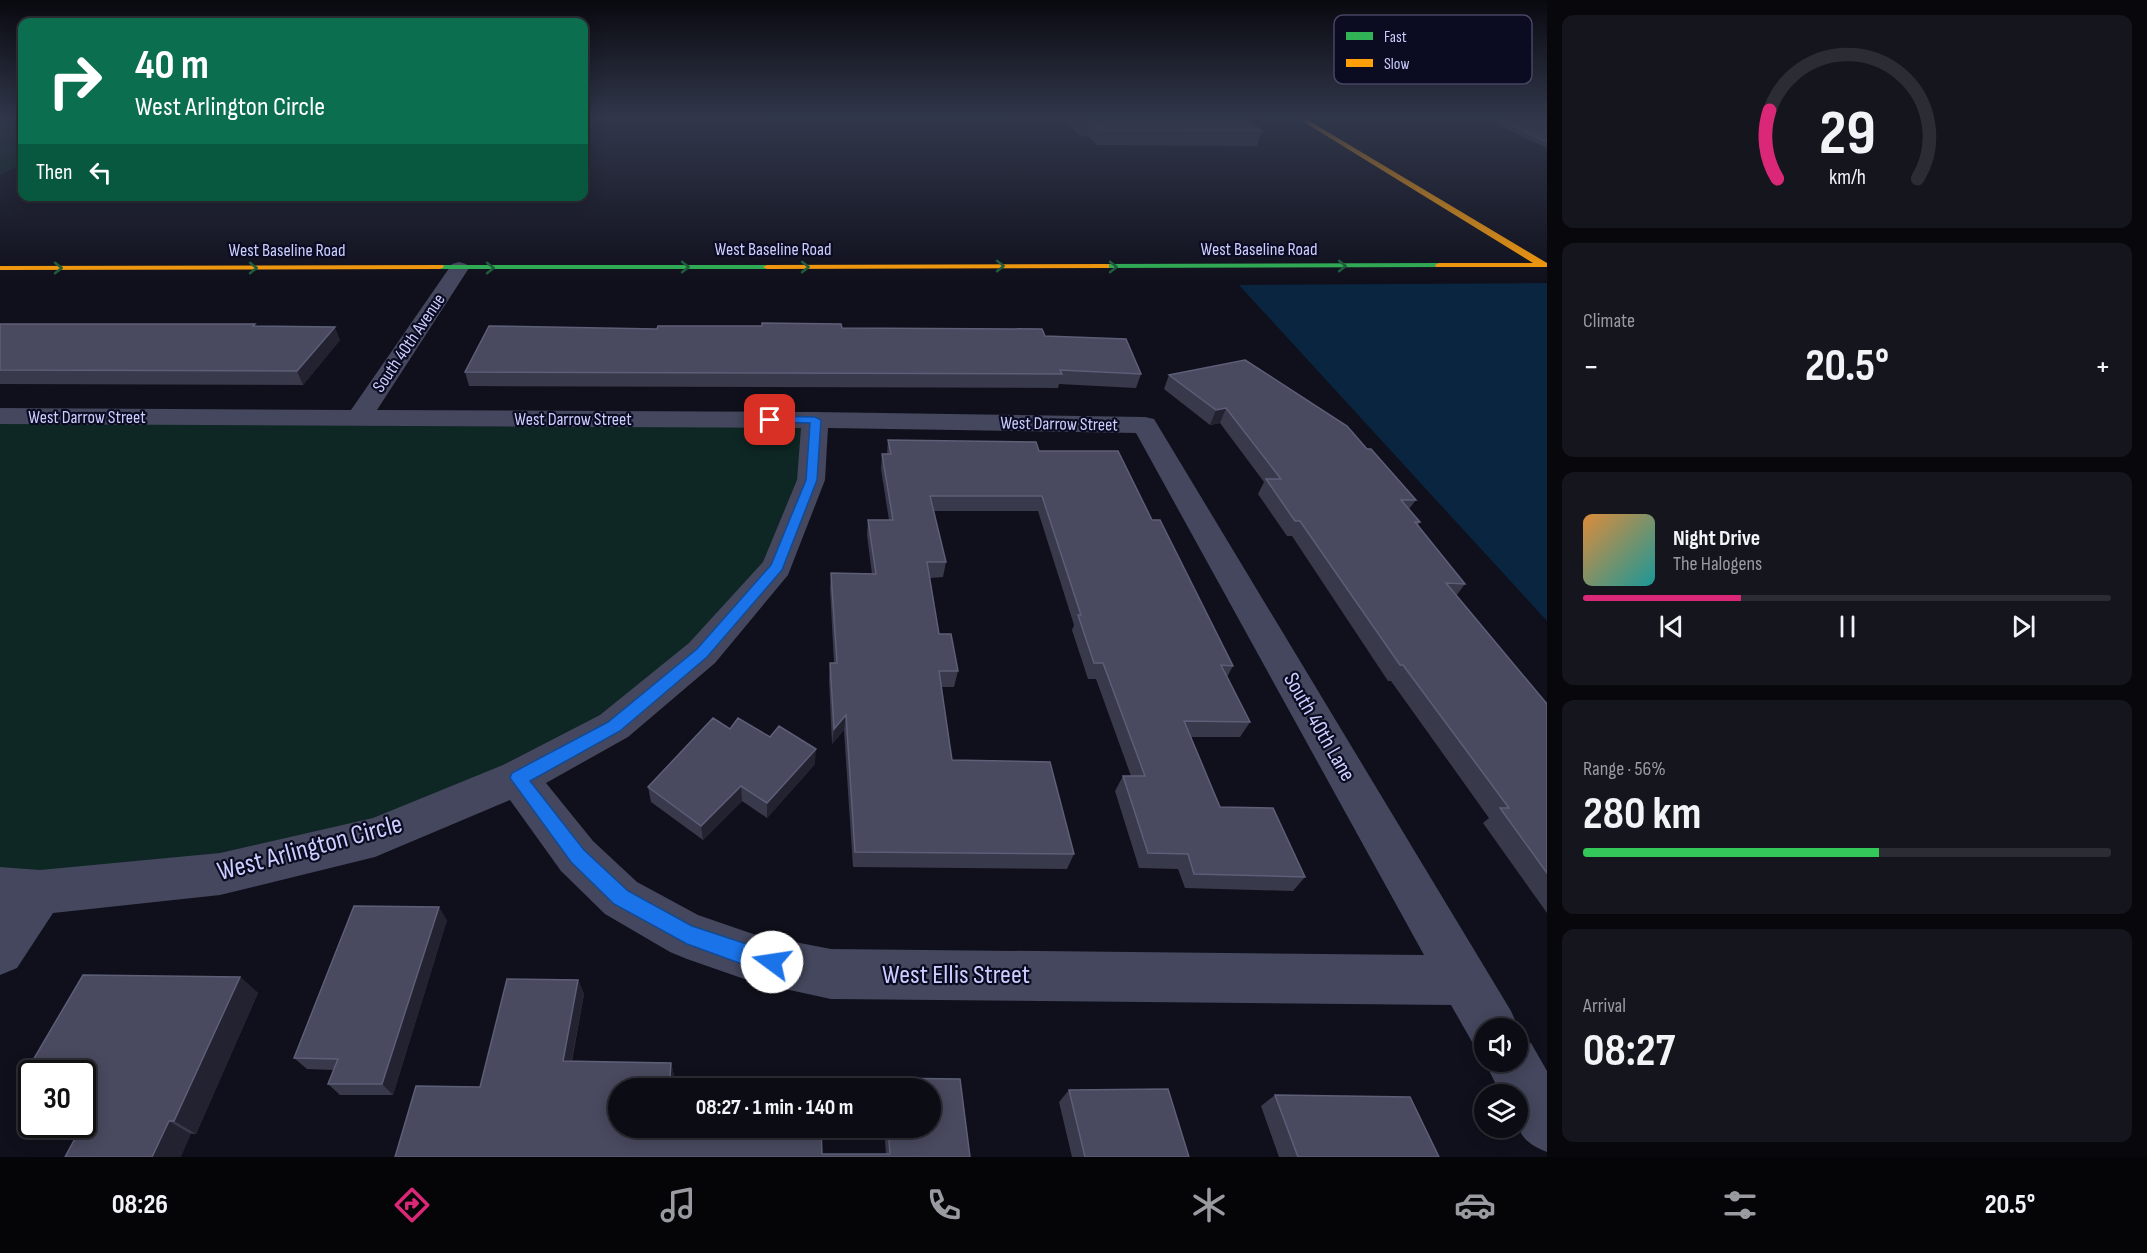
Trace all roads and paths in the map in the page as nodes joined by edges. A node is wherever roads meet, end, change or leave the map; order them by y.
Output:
1 (1391, 173) edge
2 (1485, 248) dead end
3 (1514, 248) junction
4 (1536, 248) dead end
5 (1545, 265) edge
6 (0, 268) edge
7 (459, 268) junction
8 (0, 416) edge
9 (359, 418) junction
10 (815, 420) junction
11 (1145, 425) joint
12 (518, 778) junction
13 (20, 891) edge
14 (0, 951) edge
15 (1465, 980) junction
16 (1487, 1018) edge
17 (1518, 1072) edge
18 (1547, 1125) edge

1 - 3 main road
2 - 3 main road
3 - 4 main road
3 - 5 main road
7 -> 5 main road, West Baseline Road
6 -> 7 main road, West Baseline Road
7 - 9 street, South 40th Avenue
8 - 9 street, West Darrow Street
9 - 10 street, West Darrow Street
10 - 11 street, West Darrow Street
10 - 12 street, West Arlington Circle
11 - 15 street, South 40th Lane
12 - 13 street, West Arlington Circle
12 - 15 street, West Ellis Street
13 - 14 street
15 - 16 street, South 40th Lane
17 - 18 street

